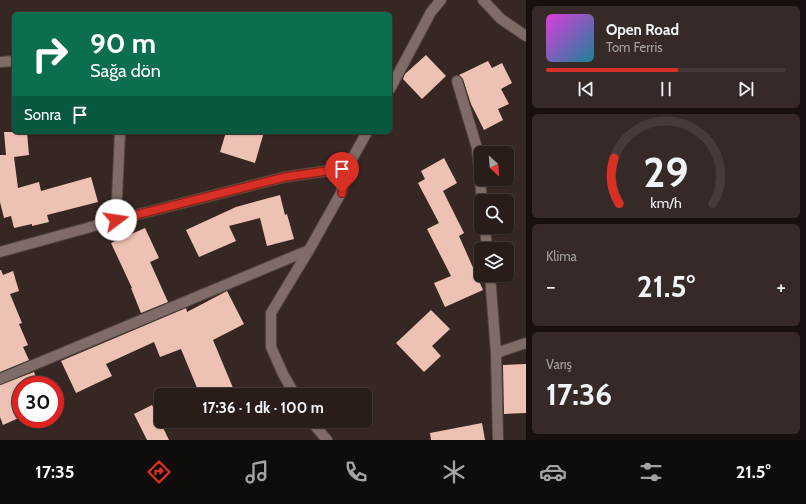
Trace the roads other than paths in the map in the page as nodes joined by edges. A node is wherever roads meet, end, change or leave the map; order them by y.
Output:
1 (441, 0) edge
2 (483, 0) edge
3 (524, 33) edge
4 (12, 61) edge
5 (0, 62) edge
6 (457, 81) dead end
7 (392, 85) edge
8 (120, 134) edge
9 (366, 134) edge
10 (347, 168) junction
11 (481, 194) edge
12 (116, 220) junction
13 (309, 250) junction
14 (0, 252) edge
15 (491, 282) edge
16 (526, 343) edge
17 (496, 353) junction
18 (0, 379) edge
19 (291, 388) edge
20 (317, 428) edge
21 (327, 440) edge
22 (498, 440) edge

1 - 7 street
2 - 3 street
4 - 5 street
6 - 11 street
8 - 12 street
9 - 10 street
10 - 12 street
10 - 13 street
12 - 14 street
13 - 18 street
13 - 19 street
15 - 17 street
16 - 17 street
17 - 22 street
20 - 21 street

